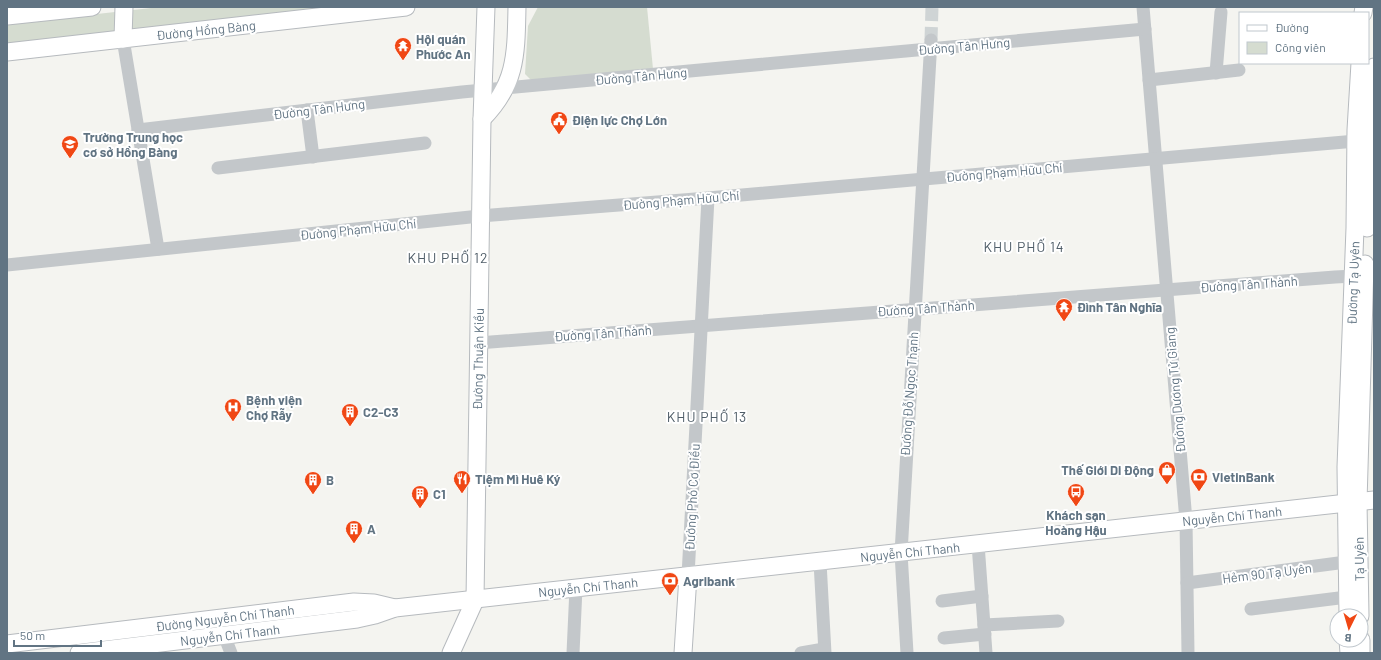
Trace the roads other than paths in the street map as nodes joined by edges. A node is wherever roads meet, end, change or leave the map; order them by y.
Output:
1 (92, 7) edge
2 (124, 7) edge
3 (406, 7) edge
4 (486, 7) edge
5 (517, 7) edge
6 (1143, 7) edge
7 (1221, 12) dead end
8 (7, 16) edge
9 (1145, 29) junction
10 (123, 39) junction
11 (930, 44) junction
12 (7, 52) edge
13 (1360, 64) edge
14 (1374, 67) edge
15 (1239, 70) dead end
16 (1216, 73) junction
17 (1149, 80) junction
18 (505, 89) junction
19 (483, 90) junction
20 (307, 110) junction
21 (482, 119) junction
22 (138, 130) junction
23 (1363, 140) junction
24 (425, 143) dead end
25 (313, 157) junction
26 (1156, 159) junction
27 (218, 168) dead end
28 (922, 179) junction
29 (708, 198) junction
30 (480, 216) junction
31 (158, 249) junction
32 (7, 265) edge
33 (1364, 276) edge
34 (1167, 290) junction
35 (915, 309) junction
36 (701, 326) junction
37 (478, 343) junction
38 (1359, 502) edge
39 (1186, 521) junction
40 (978, 544) junction
41 (901, 553) junction
42 (820, 562) junction
43 (1346, 562) junction
44 (688, 576) junction
45 (1187, 583) junction
46 (576, 588) junction
47 (982, 596) junction
48 (1347, 597) junction
49 (475, 600) junction
50 (942, 601) dead end
51 (395, 608) junction
52 (1348, 608) edge
53 (1360, 608) edge
54 (1251, 609) dead end
55 (248, 615) junction
56 (219, 618) junction
57 (357, 619) joint
58 (1058, 621) dead end
59 (984, 629) junction
60 (250, 632) junction
61 (224, 635) junction
62 (73, 636) junction
63 (944, 638) dead end
64 (15, 647) edge
65 (825, 651) edge
66 (75, 653) edge
67 (79, 653) edge
68 (231, 653) edge
69 (451, 653) edge
70 (573, 653) edge
71 (683, 653) edge
72 (801, 653) edge
73 (908, 653) edge
74 (986, 653) edge
75 (1188, 653) edge

1 - 8 main road
2 - 10 main road
3 - 10 main road, Đường Hồng Bàng
4 - 19 main road, Đường Thuận Kiều
5 - 18 main road
6 - 9 street, Đường Dương Tử Giang
7 - 16 street
9 - 11 street, Đường Tân Hưng
9 - 17 street, Đường Dương Tử Giang
10 - 12 main road, Đường Hồng Bàng
10 - 22 street
11 - 18 street, Đường Tân Hưng
11 - 28 street, Đường Đỗ Ngọc Thạnh
13 - 23 main road, Đường Tạ Uyên
14 - 23 main road, Đường Tạ Uyên
15 - 16 street
16 - 17 street
17 - 26 street, Đường Dương Tử Giang
18 - 19 street, Đường Tân Hưng
18 - 21 main road
19 - 20 street, Đường Tân Hưng
19 - 21 main road, Đường Thuận Kiều
20 - 22 street, Đường Tân Hưng
20 - 25 street
21 - 30 main road, Đường Thuận Kiều
22 - 31 street
23 - 26 street, Đường Phạm Hữu Chí
23 - 33 main road, Đường Tạ Uyên
24 - 25 street
25 - 27 street
26 - 28 street, Đường Phạm Hữu Chí
26 - 34 street, Đường Dương Tử Giang
28 - 29 street, Đường Phạm Hữu Chí
28 - 35 street, Đường Đỗ Ngọc Thạnh
29 - 30 street, Đường Phạm Hữu Chí
29 - 36 street, Đường Phó Cơ Điều
30 - 31 street, Đường Phạm Hữu Chí
30 - 37 main road, Đường Thuận Kiều
31 - 32 street, Đường Phạm Hữu Chí
33 - 34 street, Đường Tân Thành
33 - 38 main road, Đường Tạ Uyên
34 - 35 street, Đường Tân Thành
34 - 39 street, Đường Dương Tử Giang
35 - 36 street, Đường Tân Thành
35 - 41 street, Đường Đỗ Ngọc Thạnh
36 - 37 street, Đường Tân Thành
36 - 44 street, Đường Phó Cơ Điều
37 - 49 main road, Đường Thuận Kiều
38 - 39 main road, Nguyễn Chí Thanh
38 - 43 main road, Tạ Uyên
38 - 53 main road, Tạ Uyên
39 - 40 main road, Nguyễn Chí Thanh
39 - 45 street, Đường Dương Tử Giang
40 - 41 main road, Nguyễn Chí Thanh
40 - 47 street
41 - 42 main road, Nguyễn Chí Thanh
41 - 73 street, Đường Đỗ Ngọc Thạnh
42 - 44 main road, Nguyễn Chí Thanh
42 - 65 street
43 - 45 street, Hẻm 90 Tạ Uyên
43 - 48 main road, Tạ Uyên
44 - 46 main road, Nguyễn Chí Thanh
44 - 71 main road, Đường Phó Cơ Điều
45 - 75 street, Đường Dương Tử Giang
46 - 49 main road, Nguyễn Chí Thanh
46 - 70 street
47 - 50 street
47 - 59 street
48 - 52 main road, Tạ Uyên
48 - 54 street
49 - 51 main road, Đường Nguyễn Chí Thanh
49 - 69 main road
51 - 55 main road, Đường Nguyễn Chí Thanh
51 - 57 main road, Đường Nguyễn Chí Thanh
55 - 56 main road, Đường Nguyễn Chí Thanh
55 - 60 main road
56 - 61 main road
56 - 62 main road, Đường Nguyễn Chí Thanh
57 - 60 main road, Nguyễn Chí Thanh
58 - 59 street
59 - 63 street
59 - 74 street
60 - 61 main road, Nguyễn Chí Thanh
61 - 67 main road, Nguyễn Chí Thanh
61 - 68 street
62 - 64 main road, Đường Nguyễn Chí Thanh
62 - 66 main road
65 - 72 street

